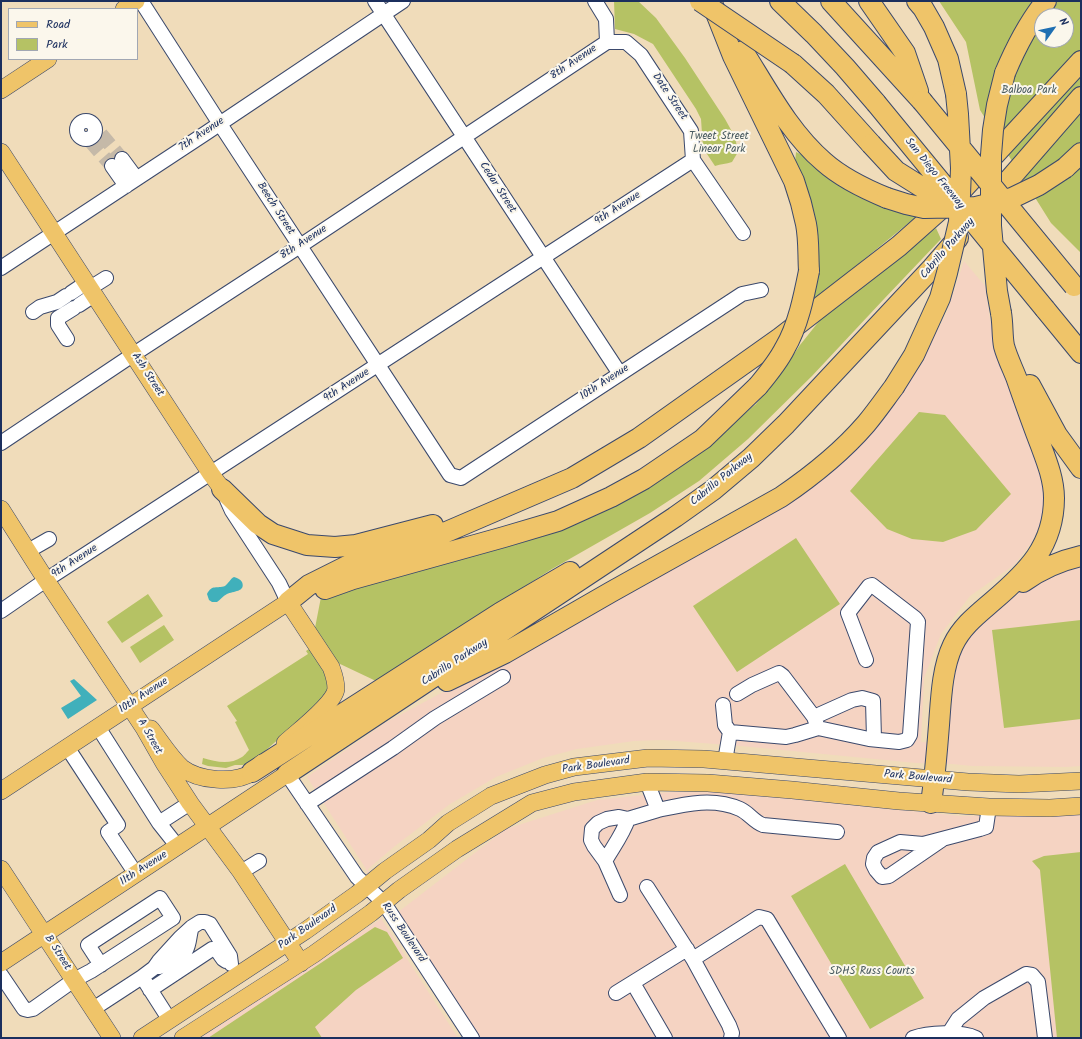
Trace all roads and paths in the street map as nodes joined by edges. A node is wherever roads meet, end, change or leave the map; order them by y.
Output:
1 (136, 1) edge
2 (141, 1) edge
3 (375, 1) edge
4 (403, 1) edge
5 (595, 1) edge
6 (780, 1) edge
7 (830, 1) edge
8 (869, 1) edge
9 (917, 1) edge
10 (1046, 1) edge
11 (709, 4) edge
12 (126, 8) edge
13 (384, 14) junction
14 (607, 42) junction
15 (46, 60) edge
16 (1081, 60) edge
17 (1, 90) edge
18 (1081, 97) edge
19 (922, 101) junction
20 (220, 124) junction
21 (464, 137) junction
22 (1, 152) edge
23 (1081, 153) edge
24 (693, 160) junction
25 (117, 162) tunnel mouth
26 (131, 182) junction
27 (968, 216) junction
28 (54, 233) junction
29 (743, 233) dead end
30 (300, 246) junction
31 (543, 258) junction
32 (1, 268) edge
33 (106, 278) dead end
34 (90, 288) junction
35 (761, 290) dead end
36 (1078, 290) edge
37 (69, 303) junction
38 (33, 312) dead end
39 (1002, 318) junction
40 (67, 339) dead end
41 (1081, 353) edge
42 (134, 354) junction
43 (378, 365) junction
44 (620, 374) junction
45 (1, 443) edge
46 (1081, 468) edge
47 (450, 475) joint
48 (216, 482) junction
49 (511, 504) junction
50 (1, 509) edge
51 (675, 517) junction
52 (49, 538) dead end
53 (28, 551) junction
54 (1081, 556) edge
55 (46, 580) junction
56 (994, 600) junction
57 (288, 602) junction
58 (1, 611) edge
59 (866, 660) dead end
60 (503, 677) dead end
61 (737, 694) dead end
62 (723, 705) dead end
63 (130, 706) junction
64 (367, 721) junction
65 (816, 722) junction
66 (98, 727) junction
67 (144, 728) junction
68 (730, 732) junction
69 (874, 739) junction
70 (67, 747) junction
71 (725, 761) junction
72 (252, 772) junction
73 (287, 774) junction
74 (934, 780) junction
75 (1081, 781) edge
76 (647, 782) junction
77 (1, 791) edge
78 (190, 803) junction
79 (931, 803) junction
80 (307, 804) junction
81 (1081, 806) edge
82 (989, 807) junction
83 (658, 810) junction
84 (628, 819) junction
85 (159, 823) junction
86 (208, 827) junction
87 (837, 832) dead end
88 (943, 839) dead end
89 (178, 847) junction
90 (259, 861) dead end
91 (605, 861) junction
92 (1, 869) edge
93 (142, 870) junction
94 (241, 872) junction
95 (367, 886) junction
96 (647, 887) dead end
97 (620, 895) dead end
98 (384, 903) junction
99 (46, 937) junction
100 (288, 942) junction
101 (690, 954) junction
102 (301, 963) junction
103 (1, 964) edge
104 (101, 965) junction
105 (234, 969) junction
106 (1, 972) edge
107 (1, 975) edge
108 (142, 977) junction
109 (74, 980) junction
110 (633, 983) junction
111 (150, 990) junction
112 (616, 993) dead end
113 (93, 1009) junction
114 (169, 1019) junction
115 (949, 1033) junction
116 (469, 1037) edge
117 (112, 1038) edge
118 (142, 1038) edge
119 (183, 1038) edge
120 (665, 1038) edge
121 (731, 1038) edge
122 (839, 1038) edge
123 (913, 1038) edge
124 (976, 1038) edge
125 (1046, 1038) edge

1 - 12 main road
2 - 20 street, Beech Street
3 - 13 street, Cedar Street
4 - 13 street, 7th Avenue
5 - 14 street
6 - 27 highway, San Diego Freeway, bridge
7 - 19 highway
8 - 19 highway
9 - 64 highway, bridge
10 - 39 highway, bridge
11 - 23 highway, bridge
11 - 27 highway, bridge
11 - 57 highway, bridge
13 - 20 street, 7th Avenue
13 - 21 street, Cedar Street
14 - 21 street, 8th Avenue
14 - 24 street, Date Street
15 - 17 main road
16 - 49 highway
18 - 51 highway, Cabrillo Parkway
19 - 36 highway, bridge
20 - 26 street, 7th Avenue
20 - 30 street, Beech Street
21 - 30 street, 8th Avenue
21 - 31 street, Cedar Street
22 - 28 main road, Ash Street
24 - 29 street
24 - 31 street, 9th Avenue
25 - 26 street
26 - 28 street, 7th Avenue
27 - 41 highway, San Diego Freeway, bridge
28 - 32 street, 7th Avenue
28 - 34 main road, Ash Street
30 - 42 street, 8th Avenue
30 - 43 street, Beech Street
31 - 43 street, 9th Avenue
31 - 44 street, Cedar Street
33 - 34 street
34 - 37 street
34 - 42 main road, Ash Street
35 - 44 street, 10th Avenue
37 - 38 street
37 - 40 street
39 - 46 highway
39 - 56 highway
42 - 45 street, 8th Avenue
42 - 48 main road, Ash Street
43 - 47 street, Beech Street
43 - 48 street, 9th Avenue
44 - 47 street, 10th Avenue
48 - 49 highway
48 - 55 street, 9th Avenue
48 - 57 street, Ash Street
49 - 57 highway
50 - 53 main road, A Street
51 - 64 highway, Cabrillo Parkway
51 - 72 highway
52 - 53 street
53 - 55 main road, A Street
54 - 56 highway
55 - 58 street, 9th Avenue
55 - 63 main road, A Street
56 - 74 highway
57 - 63 main road, 10th Avenue
57 - 72 main road
59 - 69 street
60 - 80 street
61 - 65 street
62 - 68 street
63 - 66 main road, 10th Avenue
63 - 67 main road, A Street
64 - 73 highway, Cabrillo Parkway
65 - 68 street
65 - 69 street
65 - 69 street
66 - 70 main road, 10th Avenue
66 - 85 street
67 - 72 main road
67 - 78 main road, A Street
68 - 71 street
70 - 77 main road, 10th Avenue
70 - 93 street
71 - 74 main road, Park Boulevard
71 - 95 main road, Park Boulevard
73 - 80 street, Russ Boulevard
73 - 86 main road, 11th Avenue
74 - 75 main road, Park Boulevard
74 - 79 highway
76 - 79 main road, Park Boulevard
76 - 83 street
76 - 98 main road, Park Boulevard
78 - 85 street
78 - 86 main road, A Street
79 - 82 main road, Park Boulevard
80 - 95 street, Russ Boulevard
81 - 82 main road, Park Boulevard
82 - 88 street
83 - 84 street
83 - 87 street
84 - 91 street
84 - 91 street
85 - 89 street
86 - 89 main road, 11th Avenue
86 - 94 main road, A Street
89 - 93 main road, 11th Avenue
90 - 94 street
91 - 97 street
92 - 99 main road, B Street
93 - 99 main road, 11th Avenue
94 - 100 main road, A Street
95 - 98 street, Russ Boulevard
95 - 100 main road, Park Boulevard
96 - 101 street
98 - 102 main road, Park Boulevard
98 - 116 street, Russ Boulevard
99 - 103 main road, 11th Avenue
99 - 106 street
99 - 109 main road, B Street
100 - 102 main road, A Street
100 - 105 main road, Park Boulevard
101 - 110 street
101 - 121 street
101 - 122 street
102 - 119 main road, Park Boulevard
104 - 104 street
104 - 109 street
105 - 108 street
105 - 111 street
105 - 114 main road, Park Boulevard
107 - 109 street
108 - 111 street
108 - 113 street
109 - 113 main road, B Street
110 - 112 street
110 - 120 street
111 - 114 street
113 - 117 main road, B Street
114 - 118 main road, Park Boulevard
115 - 123 street
115 - 124 street
115 - 125 street

